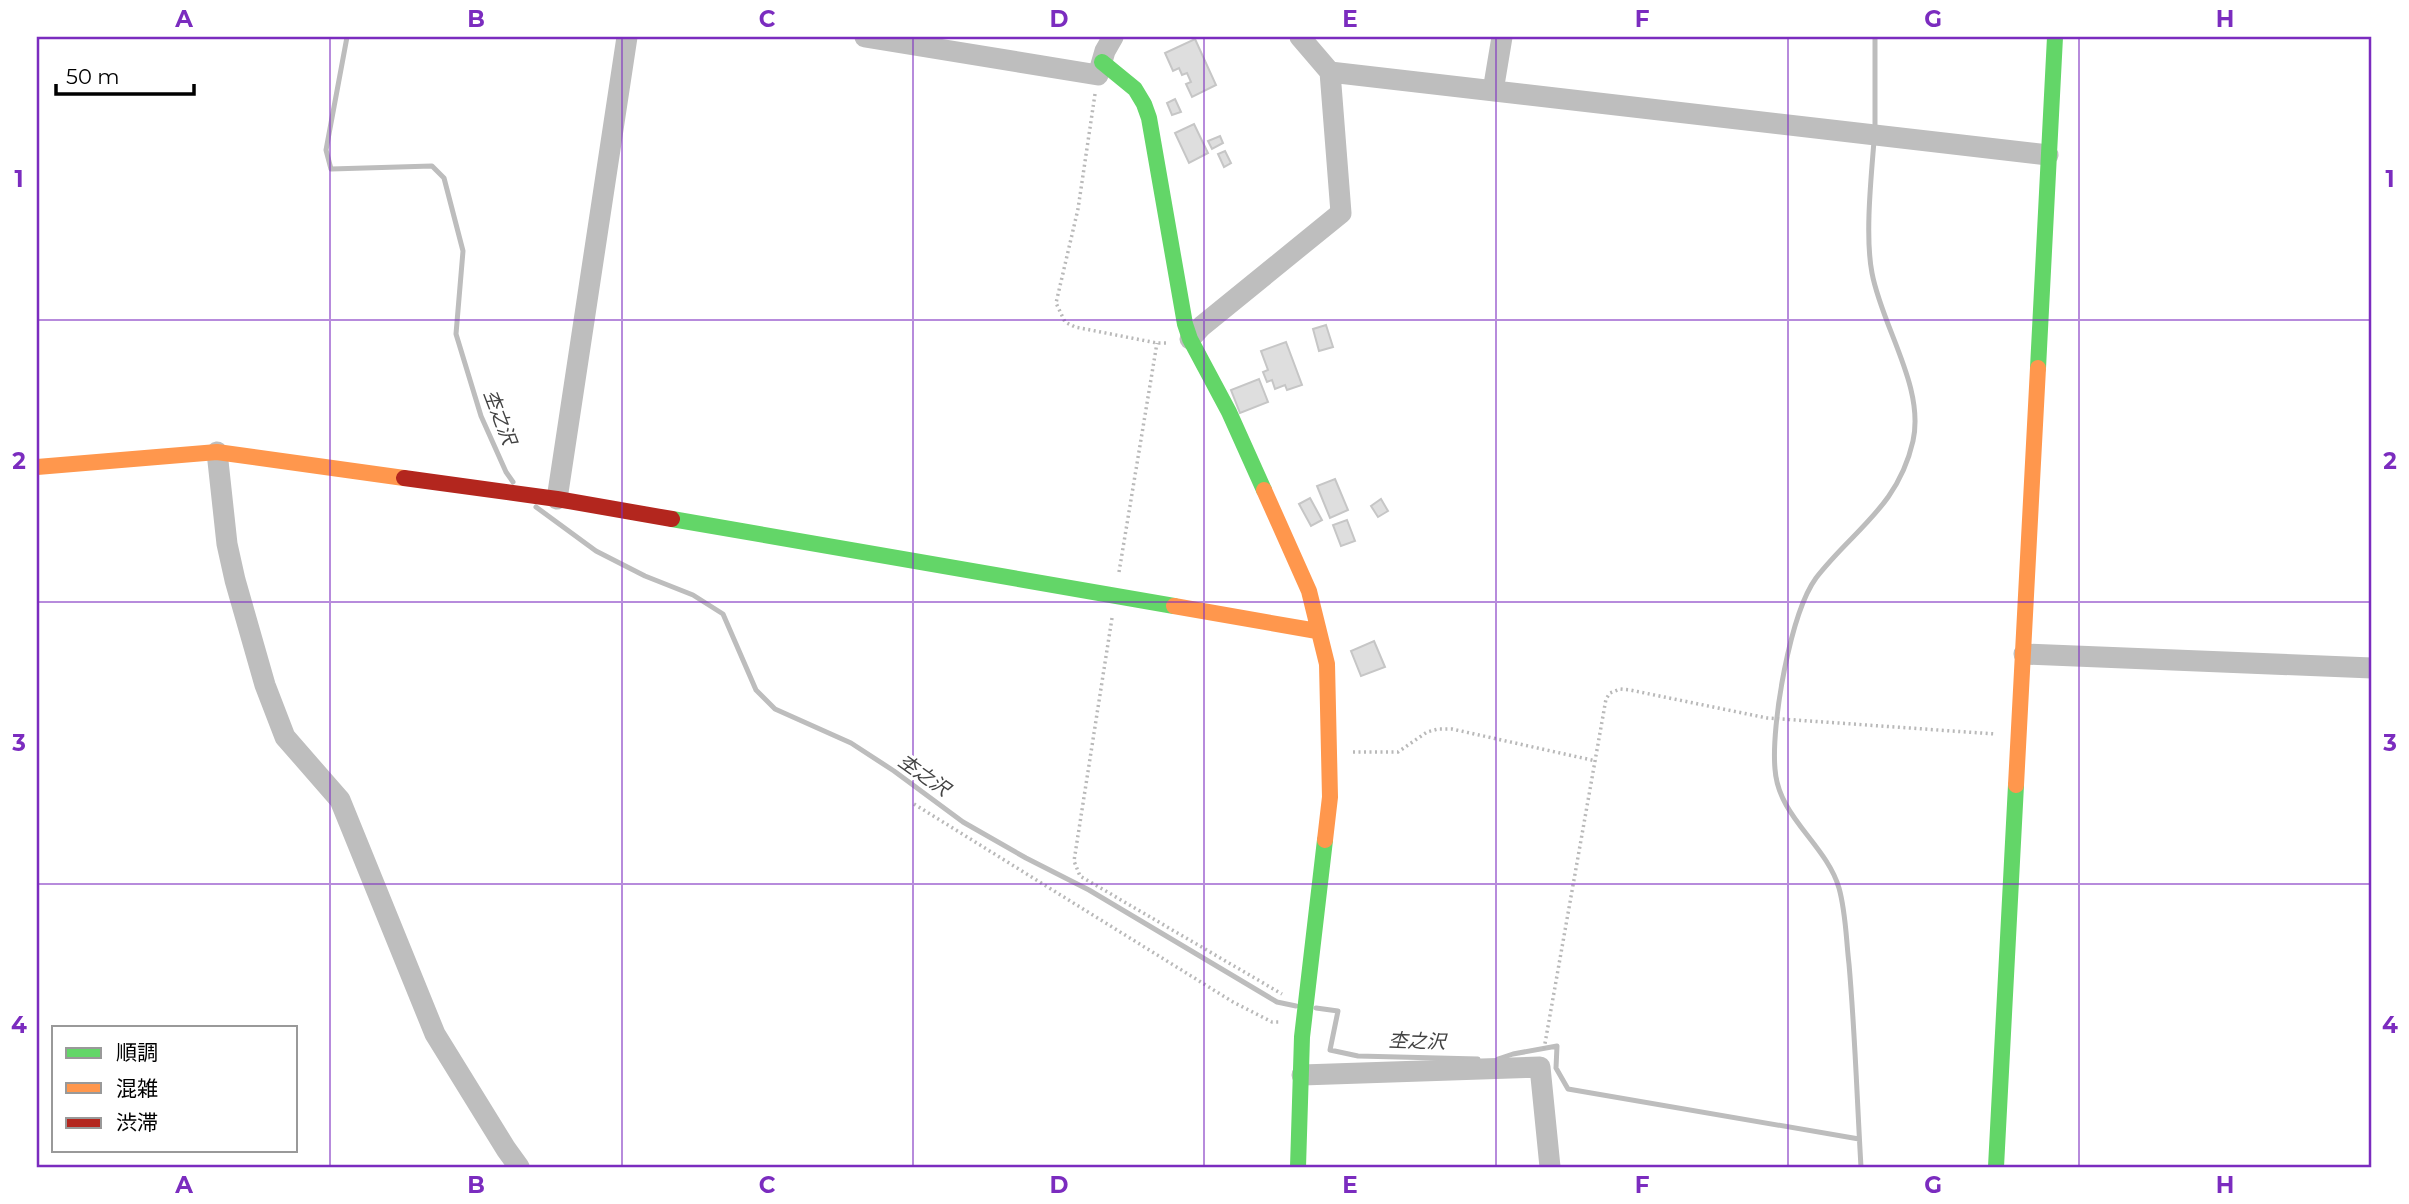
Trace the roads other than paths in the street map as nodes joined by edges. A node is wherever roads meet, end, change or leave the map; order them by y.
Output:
1 (627, 37) edge
2 (865, 37) edge
3 (1113, 37) edge
4 (1300, 37) edge
5 (1502, 37) edge
6 (2055, 37) edge
7 (1100, 69) junction
8 (1330, 72) junction
9 (1493, 90) junction
10 (2048, 155) junction
11 (1190, 339) junction
12 (217, 452) junction
13 (37, 467) edge
14 (557, 499) junction
15 (1317, 631) junction
16 (2024, 654) junction
17 (2372, 668) edge
18 (1302, 1075) junction
19 (519, 1167) edge
20 (1298, 1167) edge
21 (1550, 1167) edge
22 (1996, 1167) edge

1 - 14 street
2 - 7 street
3 - 7 street
4 - 8 street
5 - 9 street
6 - 10 street
7 - 11 street
8 - 9 street
8 - 11 street
9 - 10 street
10 - 16 street
11 - 15 street
12 - 13 street
12 - 14 street
12 - 19 street
14 - 15 street
15 - 18 street
16 - 17 street
16 - 22 street
18 - 20 street
18 - 21 street

